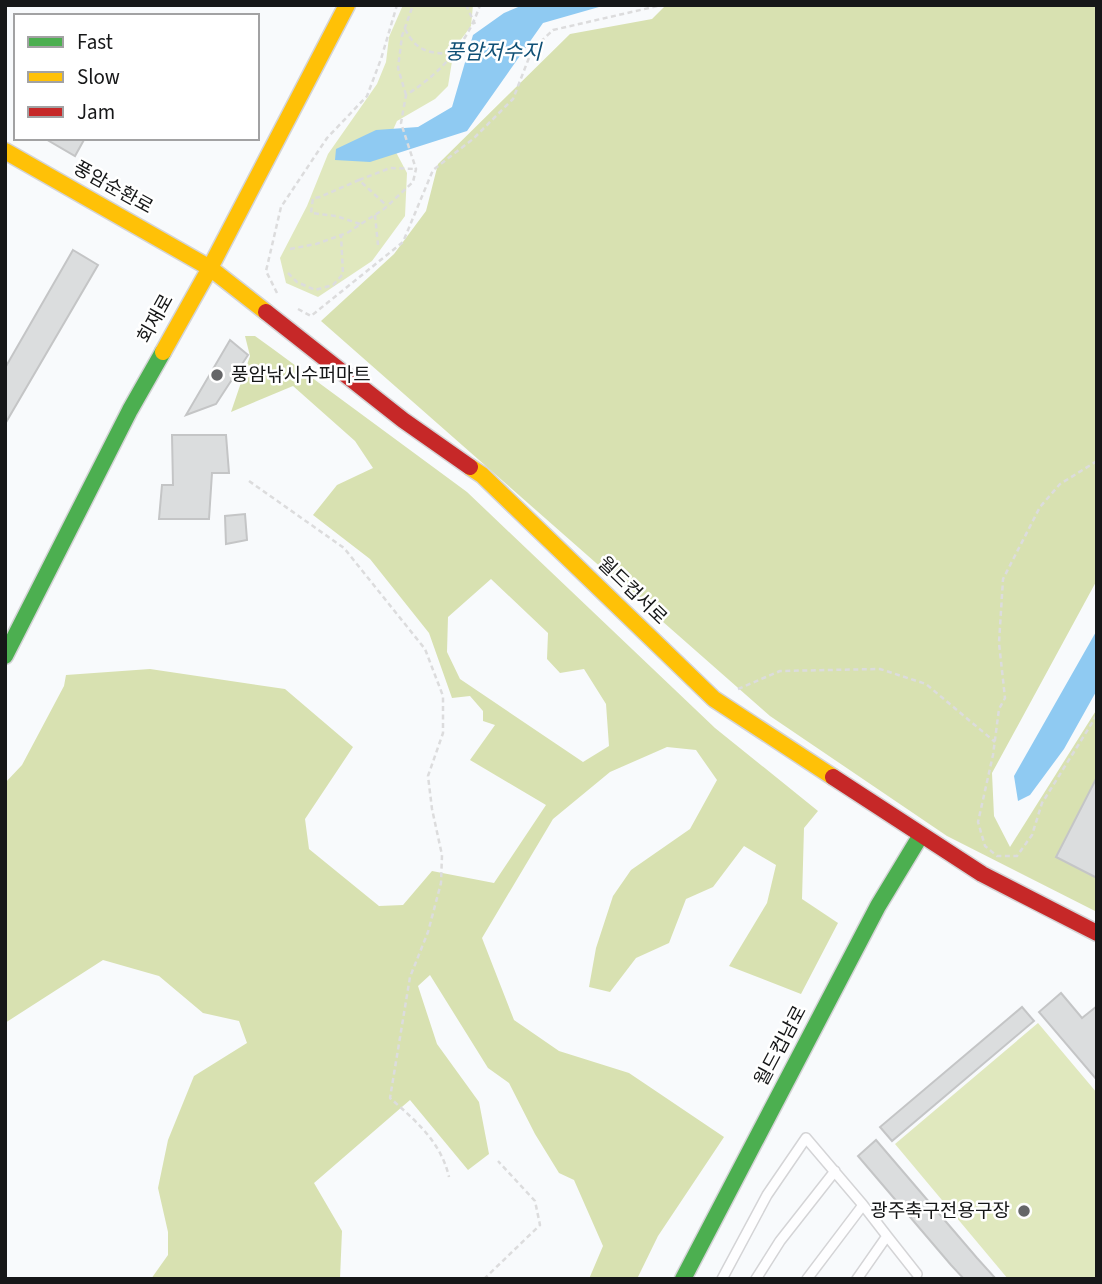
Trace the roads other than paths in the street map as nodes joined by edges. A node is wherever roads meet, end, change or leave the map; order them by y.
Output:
1 (347, 5) edge
2 (5, 151) edge
3 (165, 240) joint
4 (210, 268) junction
5 (5, 656) edge
6 (921, 835) junction
7 (1097, 933) edge
8 (835, 1171) junction
9 (863, 1205) junction
10 (887, 1236) junction
11 (917, 1277) edge
12 (683, 1279) edge
13 (722, 1279) edge
14 (756, 1279) edge
15 (807, 1279) edge
16 (857, 1279) edge

1 - 4 street, 회재로
2 - 3 street, 풍암순환로
3 - 4 street, 월드컵서로
4 - 5 street, 회재로
4 - 6 street, 월드컵서로
6 - 7 street, 월드컵서로
6 - 12 street, 월드컵남로
8 - 9 lane
8 - 13 lane
8 - 14 lane
9 - 10 lane
9 - 15 lane
10 - 11 lane
10 - 16 lane

